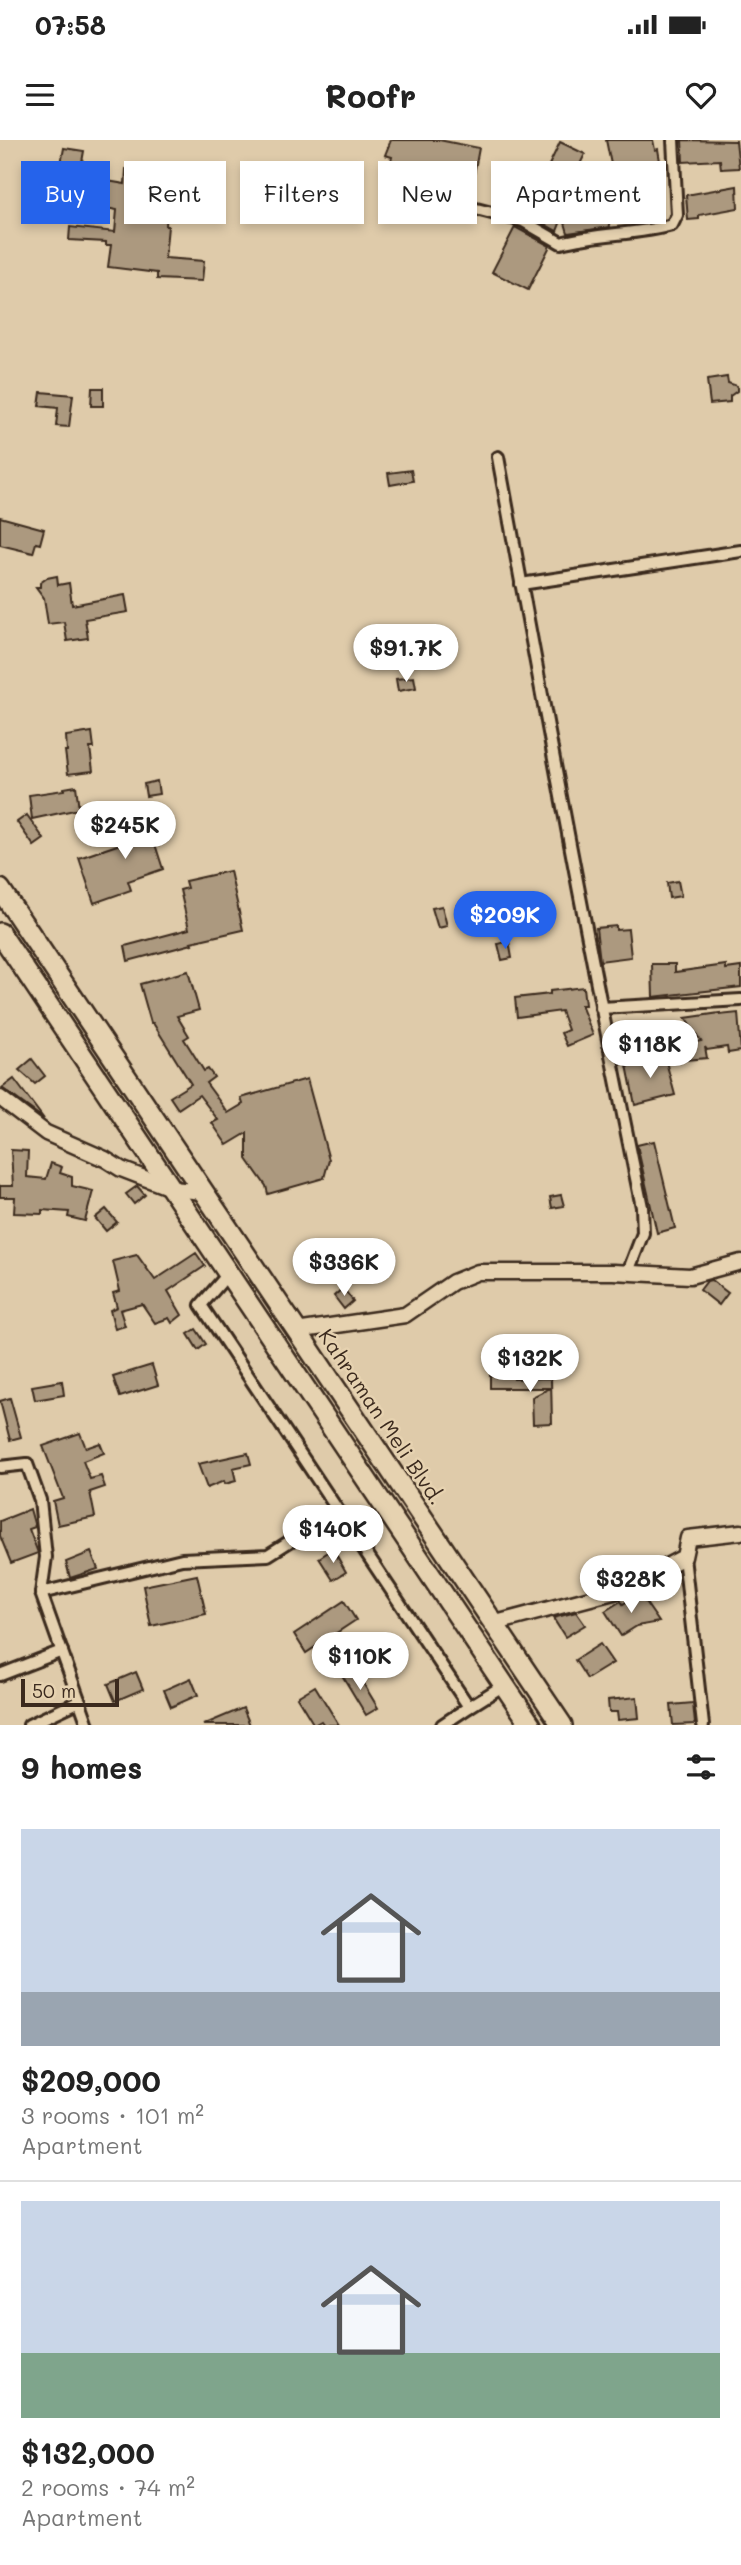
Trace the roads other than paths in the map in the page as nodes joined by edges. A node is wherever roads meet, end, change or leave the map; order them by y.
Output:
1 (673, 140) edge
2 (477, 209) edge
3 (498, 457) dead end
4 (741, 551) edge
5 (522, 584) junction
6 (0, 889) edge
7 (0, 933) edge
8 (741, 1000) edge
9 (601, 1008) junction
10 (0, 1098) edge
11 (173, 1189) junction
12 (203, 1192) junction
13 (739, 1265) edge
14 (628, 1272) junction
15 (228, 1274) junction
16 (296, 1331) junction
17 (0, 1467) edge
18 (338, 1511) junction
19 (741, 1532) edge
20 (684, 1557) junction
21 (41, 1593) junction
22 (492, 1624) junction
23 (62, 1651) junction
24 (0, 1675) edge
25 (505, 1685) junction
26 (80, 1701) junction
27 (468, 1707) junction
28 (29, 1725) edge
29 (88, 1725) edge
30 (442, 1725) edge
31 (531, 1725) edge
32 (562, 1725) edge
33 (703, 1725) edge

1 - 2 street
3 - 5 street
4 - 5 street
5 - 9 street
6 - 12 highway, Kahraman Meli Blvd.
7 - 11 highway
8 - 9 street
9 - 14 street
10 - 11 street
11 - 12 street
11 - 15 highway
12 - 16 highway, Kahraman Meli Blvd.
13 - 14 street
14 - 16 street
15 - 18 street
15 - 25 highway
16 - 22 highway, Kahraman Meli Blvd.
17 - 21 street
18 - 21 street
18 - 27 street
19 - 20 street
20 - 22 street
20 - 33 street
21 - 23 street
22 - 32 highway, Kahraman Meli Blvd.
23 - 24 street
23 - 26 street
25 - 27 street
25 - 31 highway
26 - 28 street
26 - 29 street
27 - 30 street

